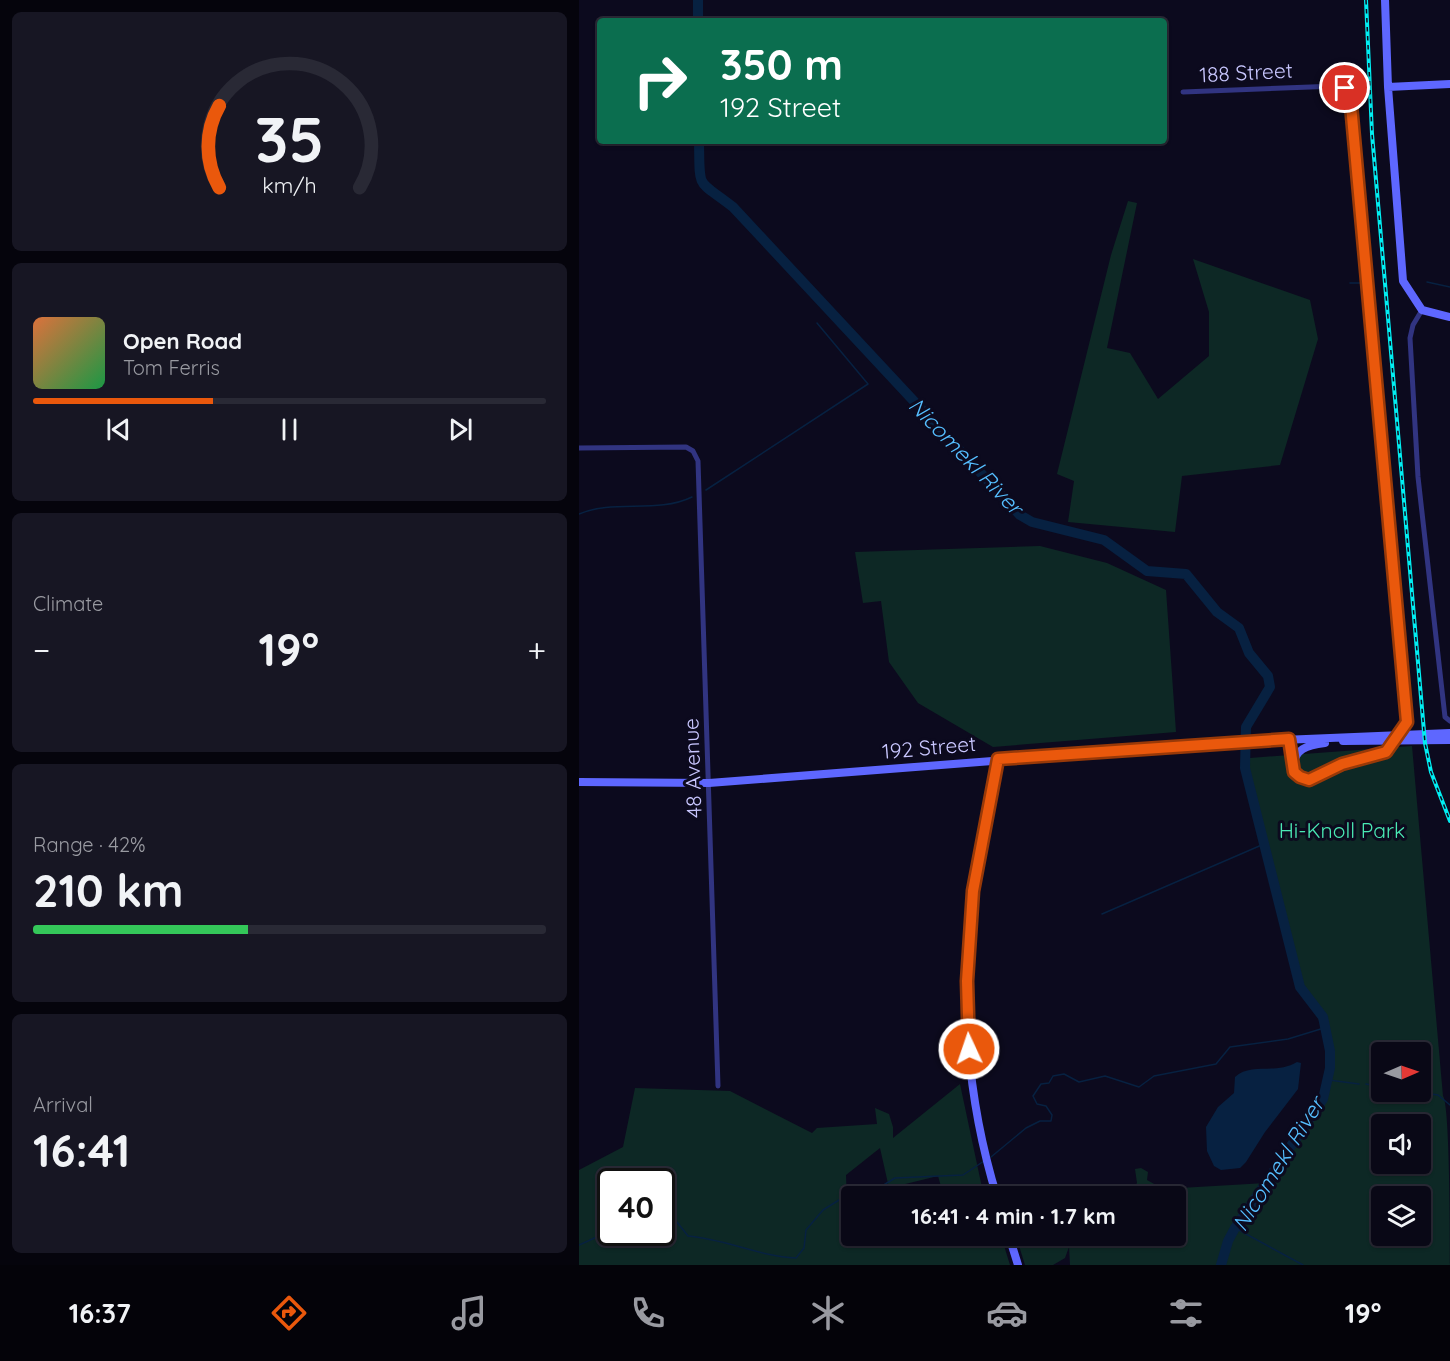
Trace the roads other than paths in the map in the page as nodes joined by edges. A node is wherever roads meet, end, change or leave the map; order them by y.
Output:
1 (1385, 0) edge
2 (1450, 84) edge
3 (1388, 87) junction
4 (1183, 92) dead end
5 (1422, 310) junction
6 (1450, 317) edge
7 (579, 448) edge
8 (1450, 721) edge
9 (1450, 732) edge
10 (1289, 739) junction
11 (1317, 739) junction
12 (1365, 739) junction
13 (1450, 740) edge
14 (1346, 741) junction
15 (998, 759) junction
16 (1293, 768) junction
17 (579, 782) edge
18 (709, 783) junction
19 (719, 1086) dead end
20 (994, 1186) edge
21 (1012, 1246) edge
22 (1017, 1265) edge

1 - 3 main road
2 - 3 main road
3 - 5 main road
4 - 16 street, 188 Street
5 - 6 main road
5 - 8 street
7 - 18 street, 48 Avenue
9 - 12 main road, 192 Street
10 - 11 main road, 192 Street
10 - 15 main road, 192 Street
10 - 16 street
11 - 12 main road, 192 Street
11 - 14 main road, 192 Street
12 - 13 main road, 192 Street
12 - 14 main road, 192 Street
14 - 16 main road
15 - 18 main road, 192 Street
15 - 20 main road
17 - 18 main road, 192 Street
18 - 19 street, 48 Avenue
21 - 22 main road

